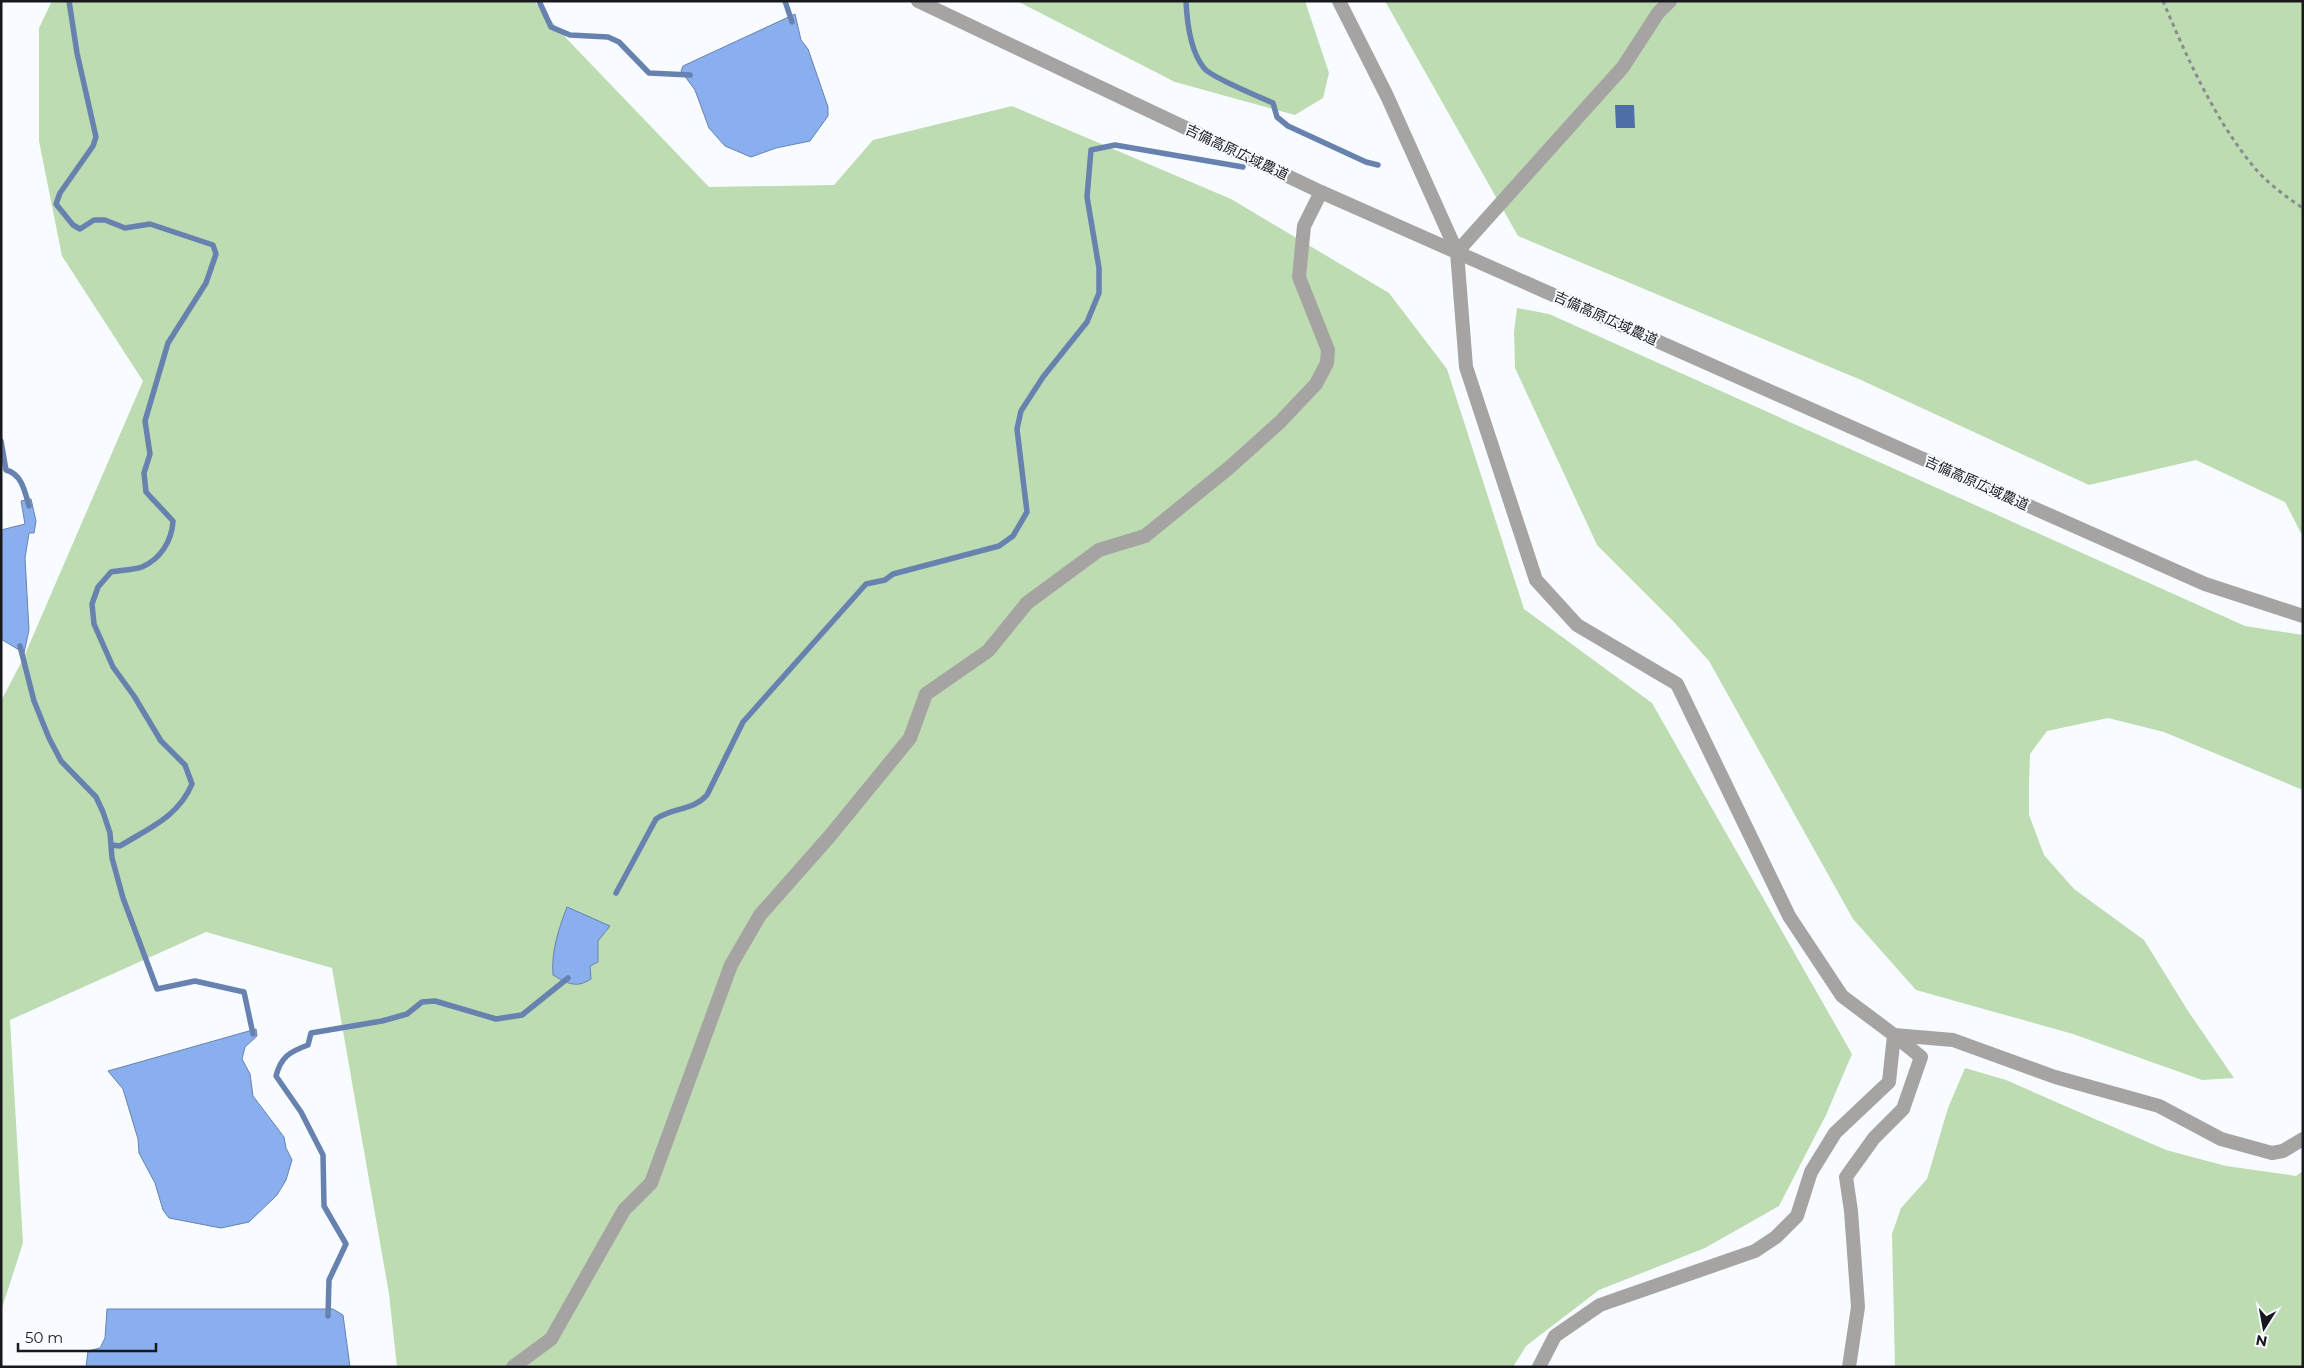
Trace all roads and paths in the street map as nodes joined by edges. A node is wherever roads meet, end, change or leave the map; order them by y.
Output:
1 (918, 1) edge
2 (1339, 1) edge
3 (1670, 1) edge
4 (2163, 1) edge
5 (1321, 192) junction
6 (2303, 208) edge
7 (1457, 252) junction
8 (2303, 616) edge
9 (1894, 1036) junction
10 (2303, 1139) edge
11 (513, 1367) edge
12 (1539, 1367) edge
13 (1849, 1367) edge

1 - 5 street, 吉備高原広域農道
2 - 7 street
3 - 7 street
4 - 6 path
5 - 7 street, 吉備高原広域農道
5 - 11 street
7 - 8 street, 吉備高原広域農道
7 - 9 street
9 - 10 street
9 - 12 street
9 - 13 street

